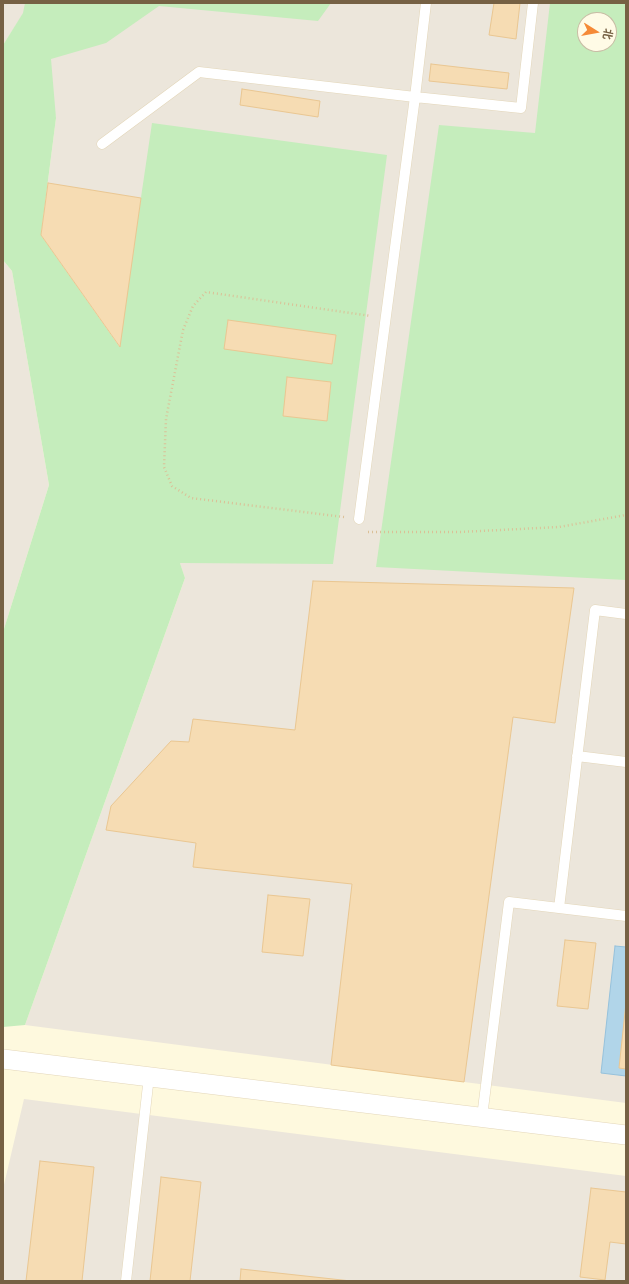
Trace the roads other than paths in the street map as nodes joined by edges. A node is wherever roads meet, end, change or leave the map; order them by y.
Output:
1 (426, 3) edge
2 (533, 3) edge
3 (415, 98) junction
4 (102, 144) dead end
5 (359, 519) road end
6 (626, 614) edge
7 (577, 756) junction
8 (626, 762) edge
9 (559, 908) junction
10 (626, 916) edge
11 (3, 1059) edge
12 (149, 1076) junction
13 (482, 1117) junction
14 (626, 1135) edge
15 (126, 1281) edge

1 - 3 lane
2 - 3 lane
3 - 4 lane
3 - 5 lane
6 - 7 lane
7 - 8 lane
7 - 9 lane
9 - 10 lane
9 - 13 lane
11 - 12 street
12 - 13 street
12 - 15 lane
13 - 14 street

